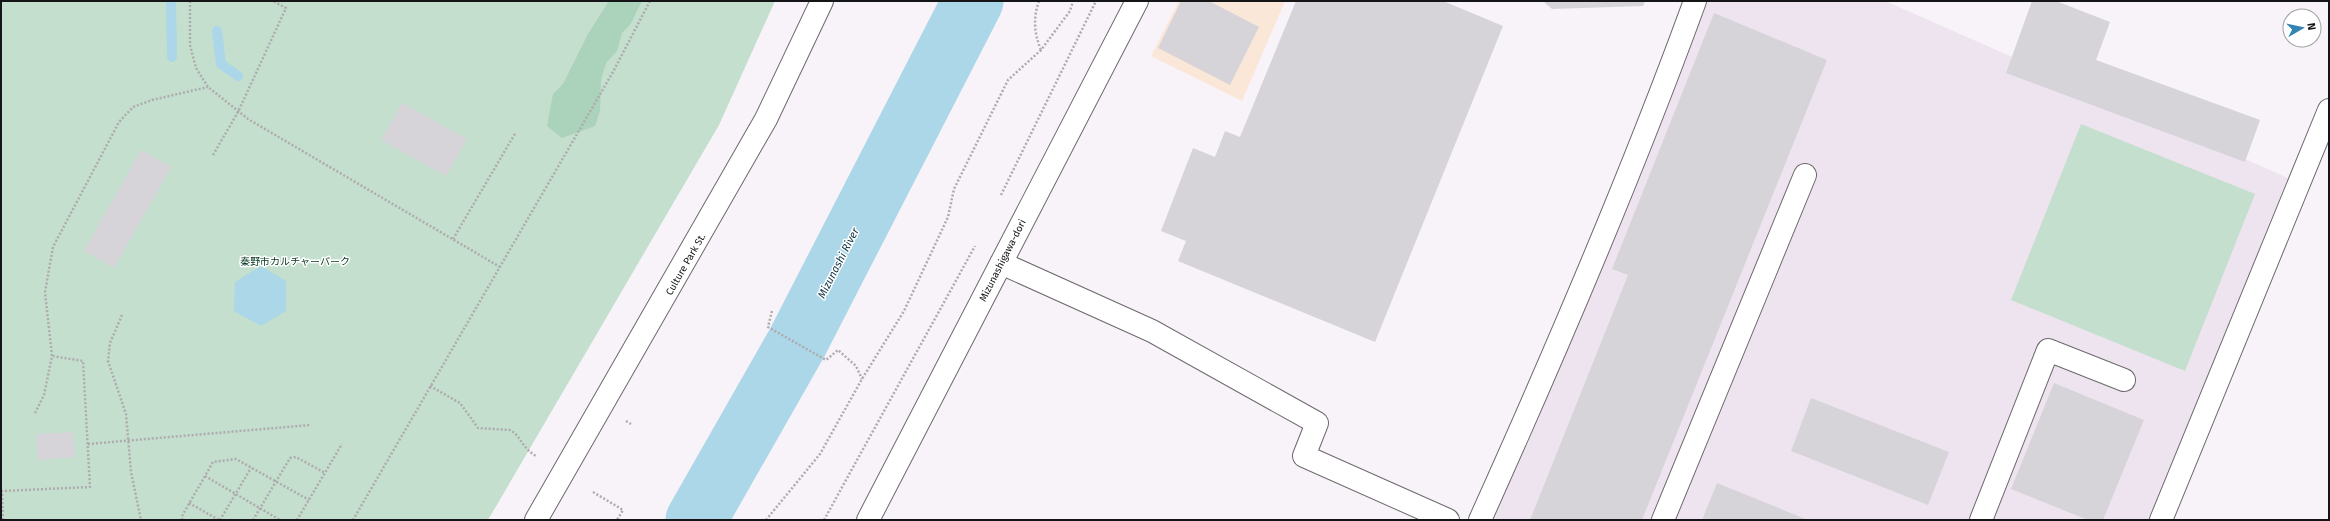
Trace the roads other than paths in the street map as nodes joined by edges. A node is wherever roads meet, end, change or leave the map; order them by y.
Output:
1 (822, 1) edge
2 (1138, 1) edge
3 (1695, 1) edge
4 (2329, 110) edge
5 (1805, 175) dead end
6 (1001, 263) junction
7 (2124, 380) dead end
8 (536, 520) edge
9 (868, 520) edge
10 (1448, 520) edge
11 (1480, 520) edge
12 (1664, 520) edge
13 (1981, 520) edge
14 (2161, 520) edge

1 - 8 street, Culture Park St.
2 - 6 street, Mizunashigawa-dori
3 - 11 street
4 - 14 street
5 - 12 street
6 - 9 street, Mizunashigawa-dori
6 - 10 street
7 - 13 street

